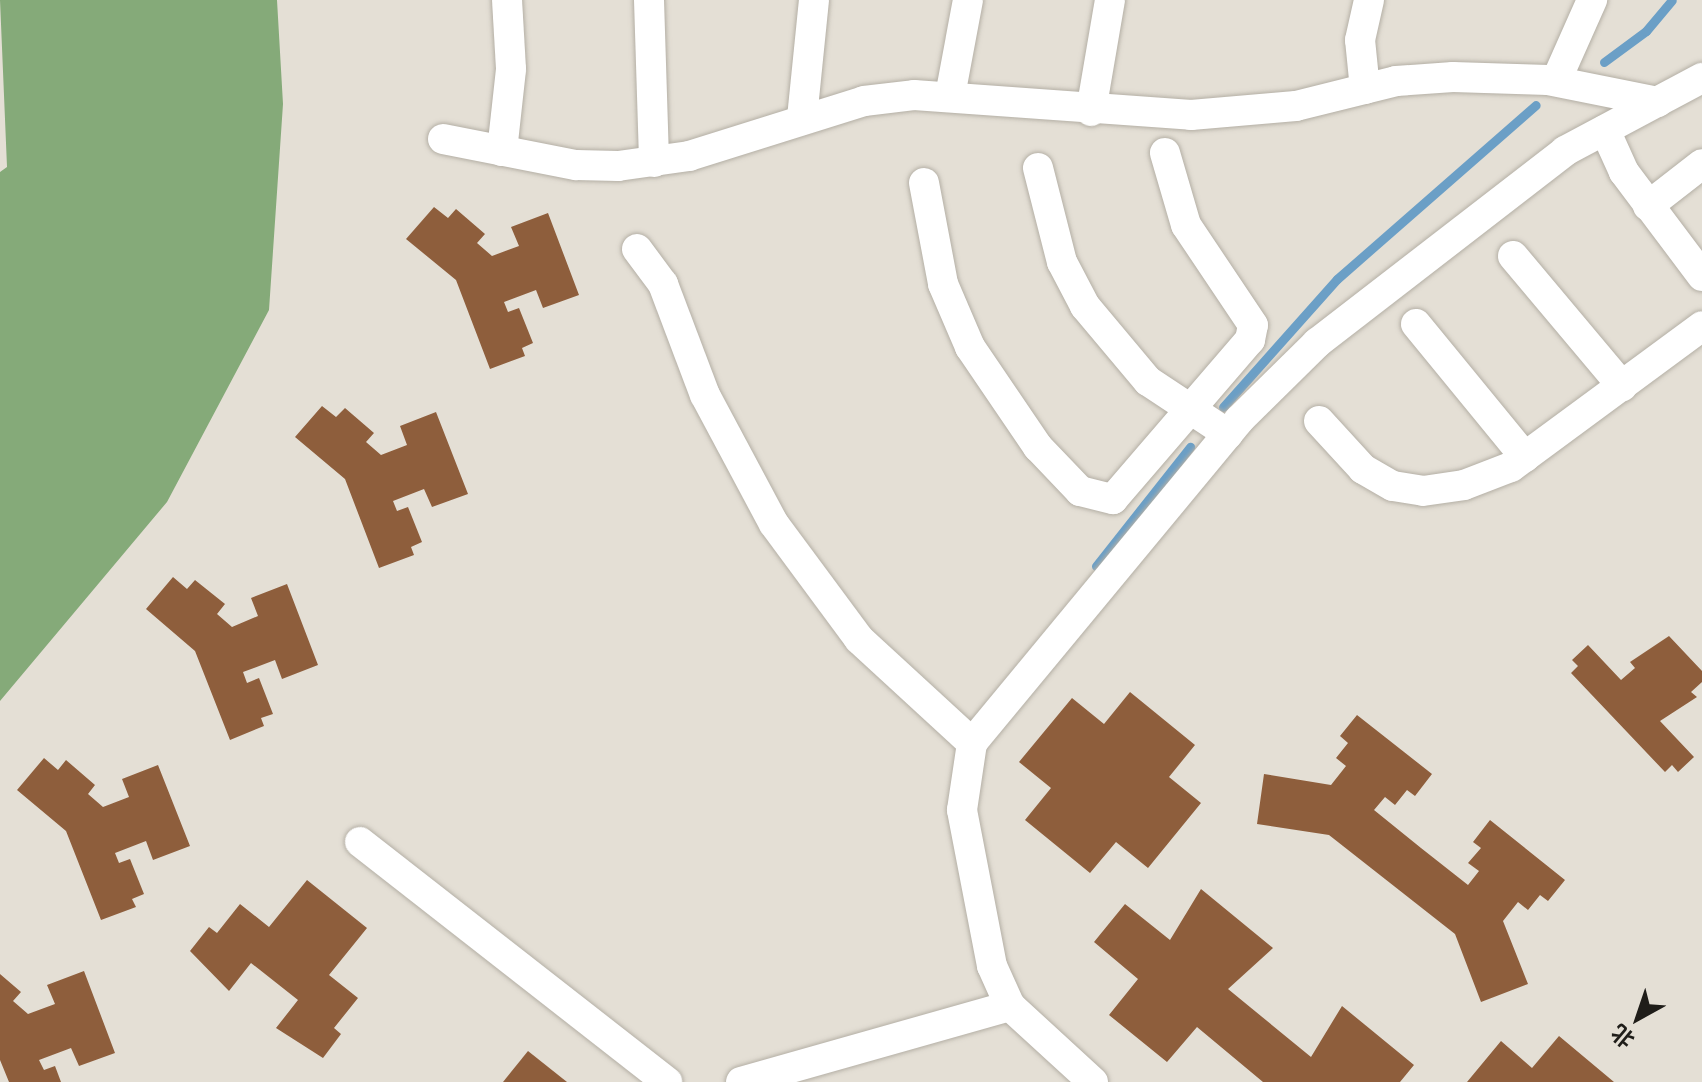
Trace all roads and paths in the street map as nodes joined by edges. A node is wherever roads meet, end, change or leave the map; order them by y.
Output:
1 (507, 0) edge
2 (649, 0) edge
3 (814, 0) edge
4 (968, 0) edge
5 (1110, 0) edge
6 (1369, 0) edge
7 (1592, 0) edge
8 (1702, 78) edge
9 (1556, 81) junction
10 (1365, 89) junction
11 (950, 96) junction
12 (1658, 102) junction
13 (1091, 111) junction
14 (802, 118) junction
15 (1605, 130) junction
16 (443, 139) dead end
17 (502, 151) junction
18 (1165, 153) dead end
19 (654, 162) junction
20 (1702, 164) edge
21 (1038, 168) dead end
22 (924, 183) dead end
23 (1648, 206) junction
24 (637, 249) dead end
25 (1513, 256) dead end
26 (1702, 276) edge
27 (1416, 324) dead end
28 (1702, 326) edge
29 (1622, 386) junction
30 (1187, 411) junction
31 (1319, 421) dead end
32 (1228, 434) junction
33 (1525, 457) junction
34 (972, 743) junction
35 (360, 842) dead end
36 (1010, 1006) junction
37 (667, 1082) edge
38 (741, 1082) edge
39 (1093, 1082) edge

1 - 17 street
2 - 19 street
3 - 14 street
4 - 11 street
5 - 13 street
6 - 10 street
7 - 9 street
8 - 12 street
9 - 10 street
9 - 12 street
10 - 13 street
11 - 13 street
11 - 14 street
12 - 15 street
14 - 19 street
15 - 23 street
15 - 32 street
16 - 17 street
17 - 19 street
18 - 30 street
20 - 23 street
21 - 30 street
22 - 30 street
23 - 26 street
24 - 34 street
25 - 29 street
27 - 33 street
28 - 29 street
29 - 33 street
30 - 32 street
31 - 33 street
32 - 34 street
34 - 36 street
35 - 37 street
36 - 38 street
36 - 39 street

